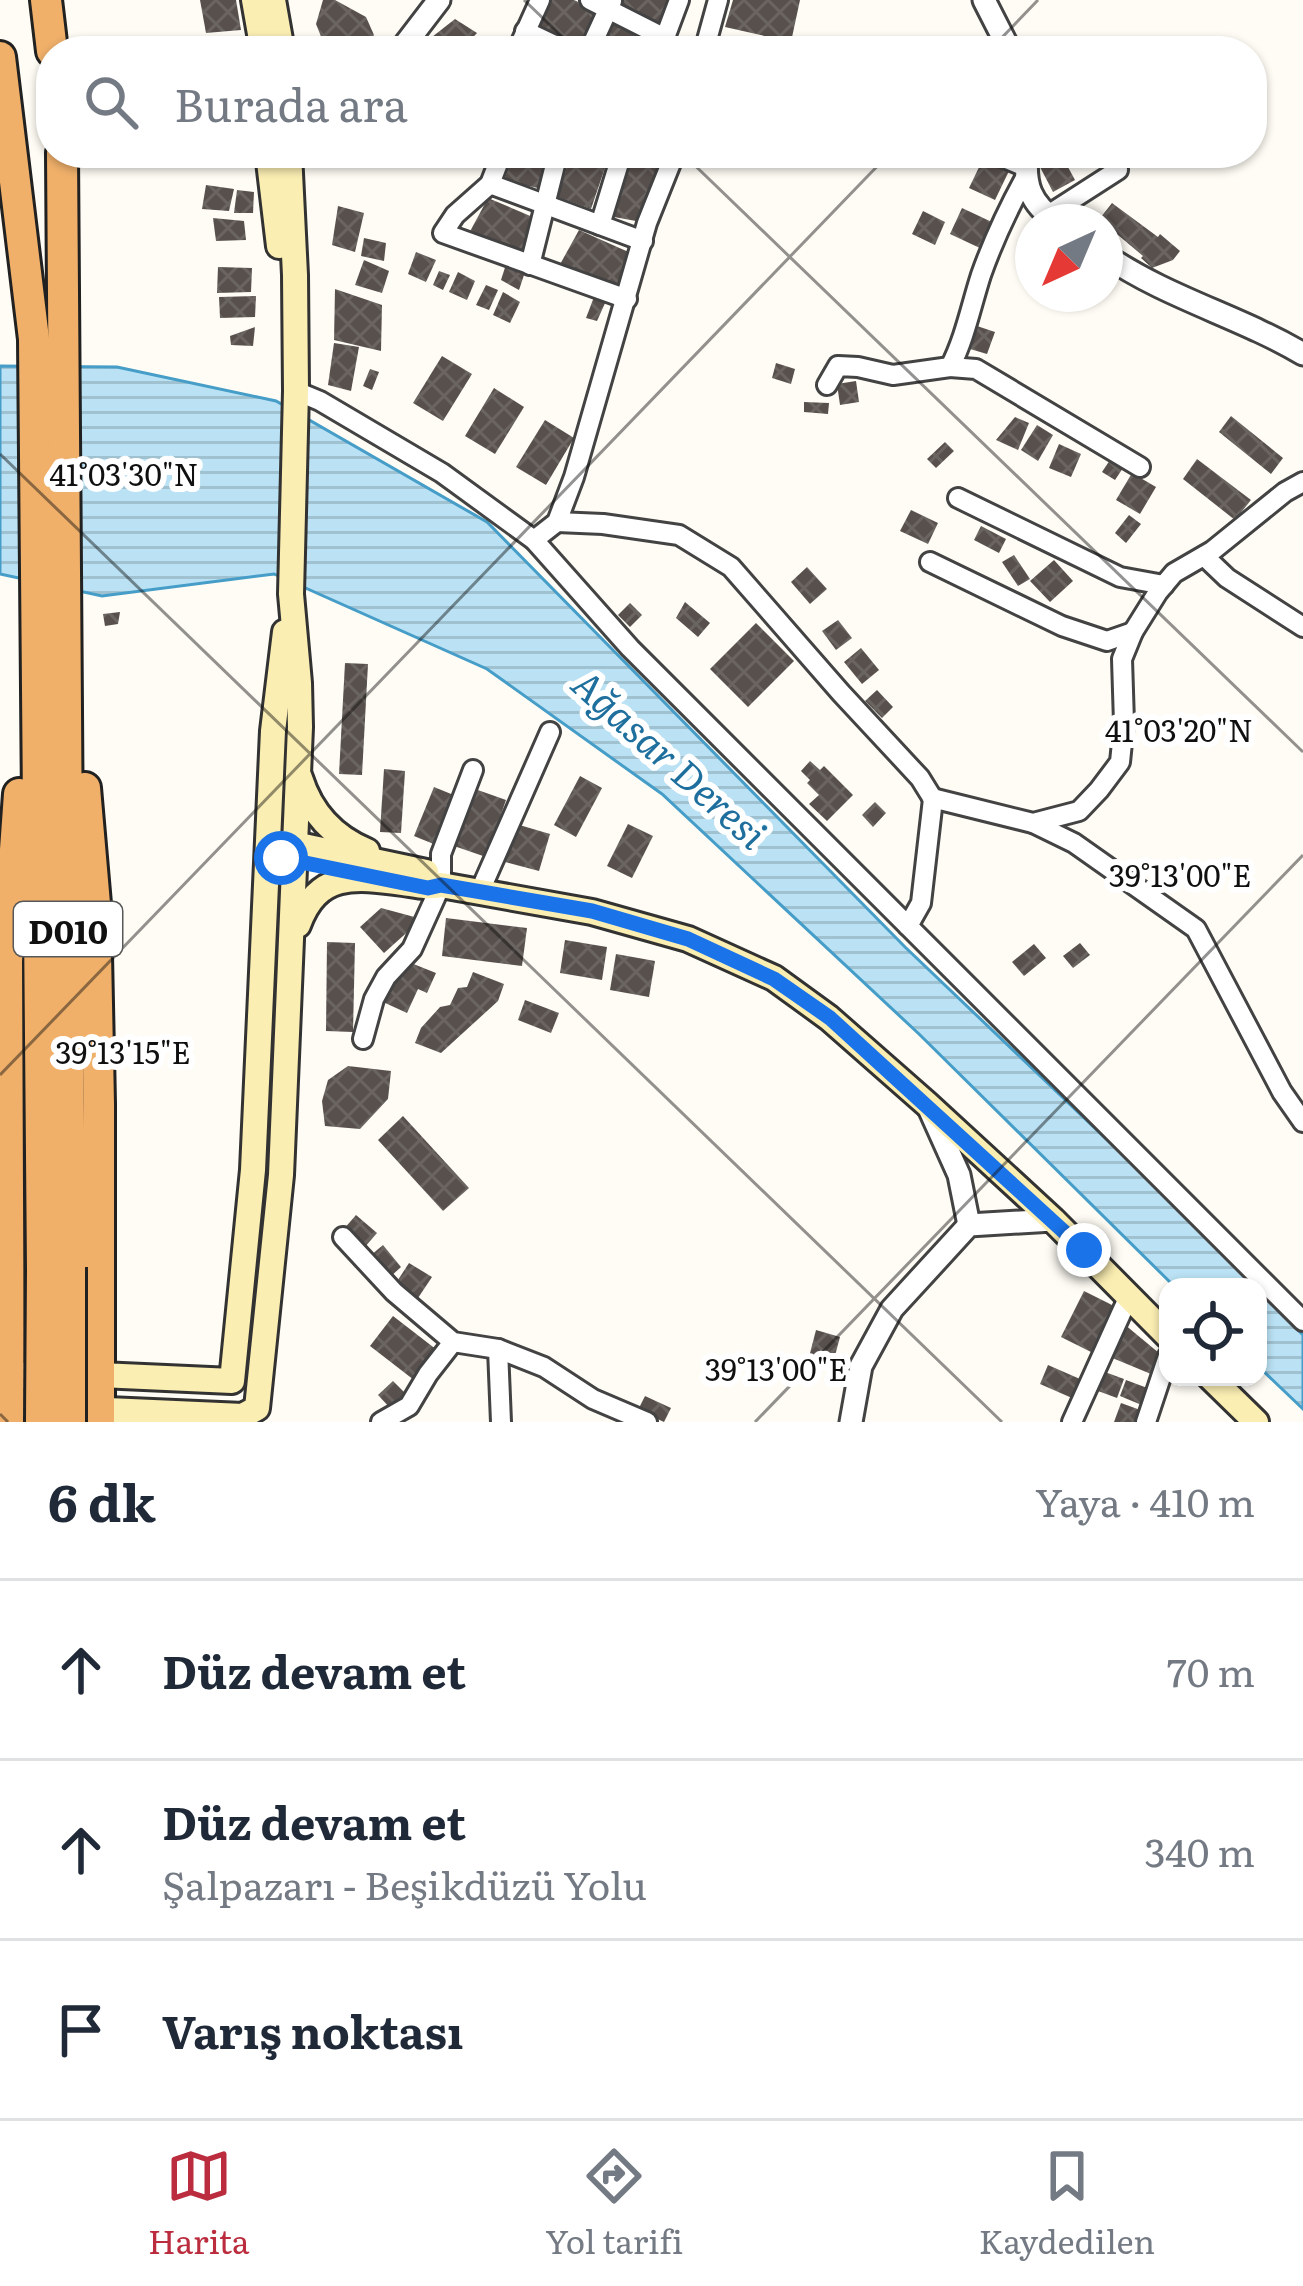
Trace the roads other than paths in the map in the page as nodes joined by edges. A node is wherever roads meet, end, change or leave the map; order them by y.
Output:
1 (46, 0) edge
2 (254, 0) edge
3 (274, 0) edge
4 (439, 0) edge
5 (539, 0) edge
6 (590, 0) edge
7 (679, 0) edge
8 (718, 0) edge
9 (984, 0) edge
10 (610, 5) edge
11 (525, 31) junction
12 (50, 36) edge
13 (260, 36) edge
14 (280, 36) edge
15 (411, 36) edge
16 (523, 36) edge
17 (536, 36) edge
18 (596, 36) edge
19 (652, 36) edge
20 (666, 36) edge
21 (708, 36) edge
22 (1002, 36) edge
23 (0, 56) edge
24 (61, 168) edge
25 (270, 168) edge
26 (290, 168) edge
27 (496, 168) edge
28 (554, 168) edge
29 (617, 168) edge
30 (669, 168) edge
31 (1025, 168) edge
32 (1026, 168) edge
33 (1118, 170) dead end
34 (490, 184) junction
35 (1038, 204) edge
36 (1072, 204) edge
37 (544, 205) junction
38 (600, 225) junction
39 (643, 241) junction
40 (530, 265) junction
41 (1123, 268) edge
42 (627, 299) junction
43 (49, 336) junction
44 (1303, 354) edge
45 (950, 367) junction
46 (827, 385) dead end
47 (295, 399) junction
48 (1140, 467) dead end
49 (1303, 482) edge
50 (958, 498) dead end
51 (556, 522) junction
52 (534, 540) junction
53 (1204, 556) junction
54 (930, 562) dead end
55 (1164, 585) junction
56 (34, 591) junction
57 (66, 591) junction
58 (291, 594) junction
59 (1303, 627) edge
60 (1132, 632) junction
61 (550, 732) dead end
62 (472, 770) dead end
63 (298, 772) junction
64 (932, 798) junction
65 (1034, 823) junction
66 (285, 850) junction
67 (421, 879) junction
68 (480, 891) junction
69 (908, 926) junction
70 (292, 953) junction
71 (363, 1039) dead end
72 (928, 1106) junction
73 (1303, 1122) edge
74 (1053, 1220) junction
75 (969, 1225) junction
76 (343, 1237) dead end
77 (56, 1269) junction
78 (1129, 1297) junction
79 (1303, 1322) edge
80 (1159, 1327) edge
81 (453, 1342) junction
82 (498, 1349) junction
83 (8, 1375) junction
84 (100, 1375) junction
85 (232, 1381) junction
86 (1159, 1384) edge
87 (1219, 1386) edge
88 (9, 1415) edge
89 (256, 1415) edge
90 (90, 1418) edge
91 (228, 1419) edge
92 (41, 1422) edge
93 (381, 1422) edge
94 (501, 1422) edge
95 (646, 1422) edge
96 (851, 1422) edge
97 (1072, 1422) edge
98 (1147, 1422) edge
99 (1256, 1422) edge

1 - 12 highway
2 - 13 main road
3 - 14 main road
4 - 15 street
5 - 11 street
6 - 10 street
7 - 20 street
8 - 21 street
9 - 22 street
10 - 18 street
10 - 19 street
11 - 16 street
11 - 17 street
23 - 43 highway, D010
24 - 43 highway, D010
25 - 47 main road
26 - 47 main road
27 - 34 street
28 - 37 street
29 - 38 street
30 - 39 street
31 - 45 street
32 - 35 street
33 - 36 street
34 - 37 street
34 - 40 street
37 - 38 street
37 - 40 street
38 - 39 street
39 - 42 street
40 - 42 street
41 - 44 street
42 - 51 street
43 - 56 highway, D010
43 - 57 highway, D010
45 - 46 street
45 - 48 street
47 - 52 street
47 - 58 main road
49 - 53 street
50 - 55 street
51 - 52 street
51 - 64 street
52 - 69 street
53 - 55 street
53 - 59 street
54 - 60 street
55 - 60 street
56 - 77 highway, D010
56 - 83 highway
57 - 77 highway, D010
57 - 84 highway
58 - 63 main road
58 - 66 main road
60 - 65 street
61 - 68 street
62 - 67 street
63 - 66 main road
63 - 67 main road
64 - 65 street
64 - 69 street
65 - 73 street
66 - 67 main road
66 - 70 main road
66 - 85 main road
67 - 68 main road
67 - 70 main road
67 - 71 street
68 - 72 main road
69 - 79 street
70 - 89 main road
72 - 74 main road
72 - 75 street
74 - 75 street
74 - 78 main road
75 - 96 street
76 - 81 street
77 - 90 highway, D010, bridge
77 - 92 highway, D010, bridge
78 - 80 main road
78 - 97 street
81 - 82 street
81 - 93 street
82 - 94 street
82 - 95 street
83 - 84 main road
83 - 88 highway
84 - 85 main road
84 - 90 highway
85 - 91 street
86 - 98 street
87 - 99 main road
88 - 90 main road
89 - 91 main road
90 - 91 main road

